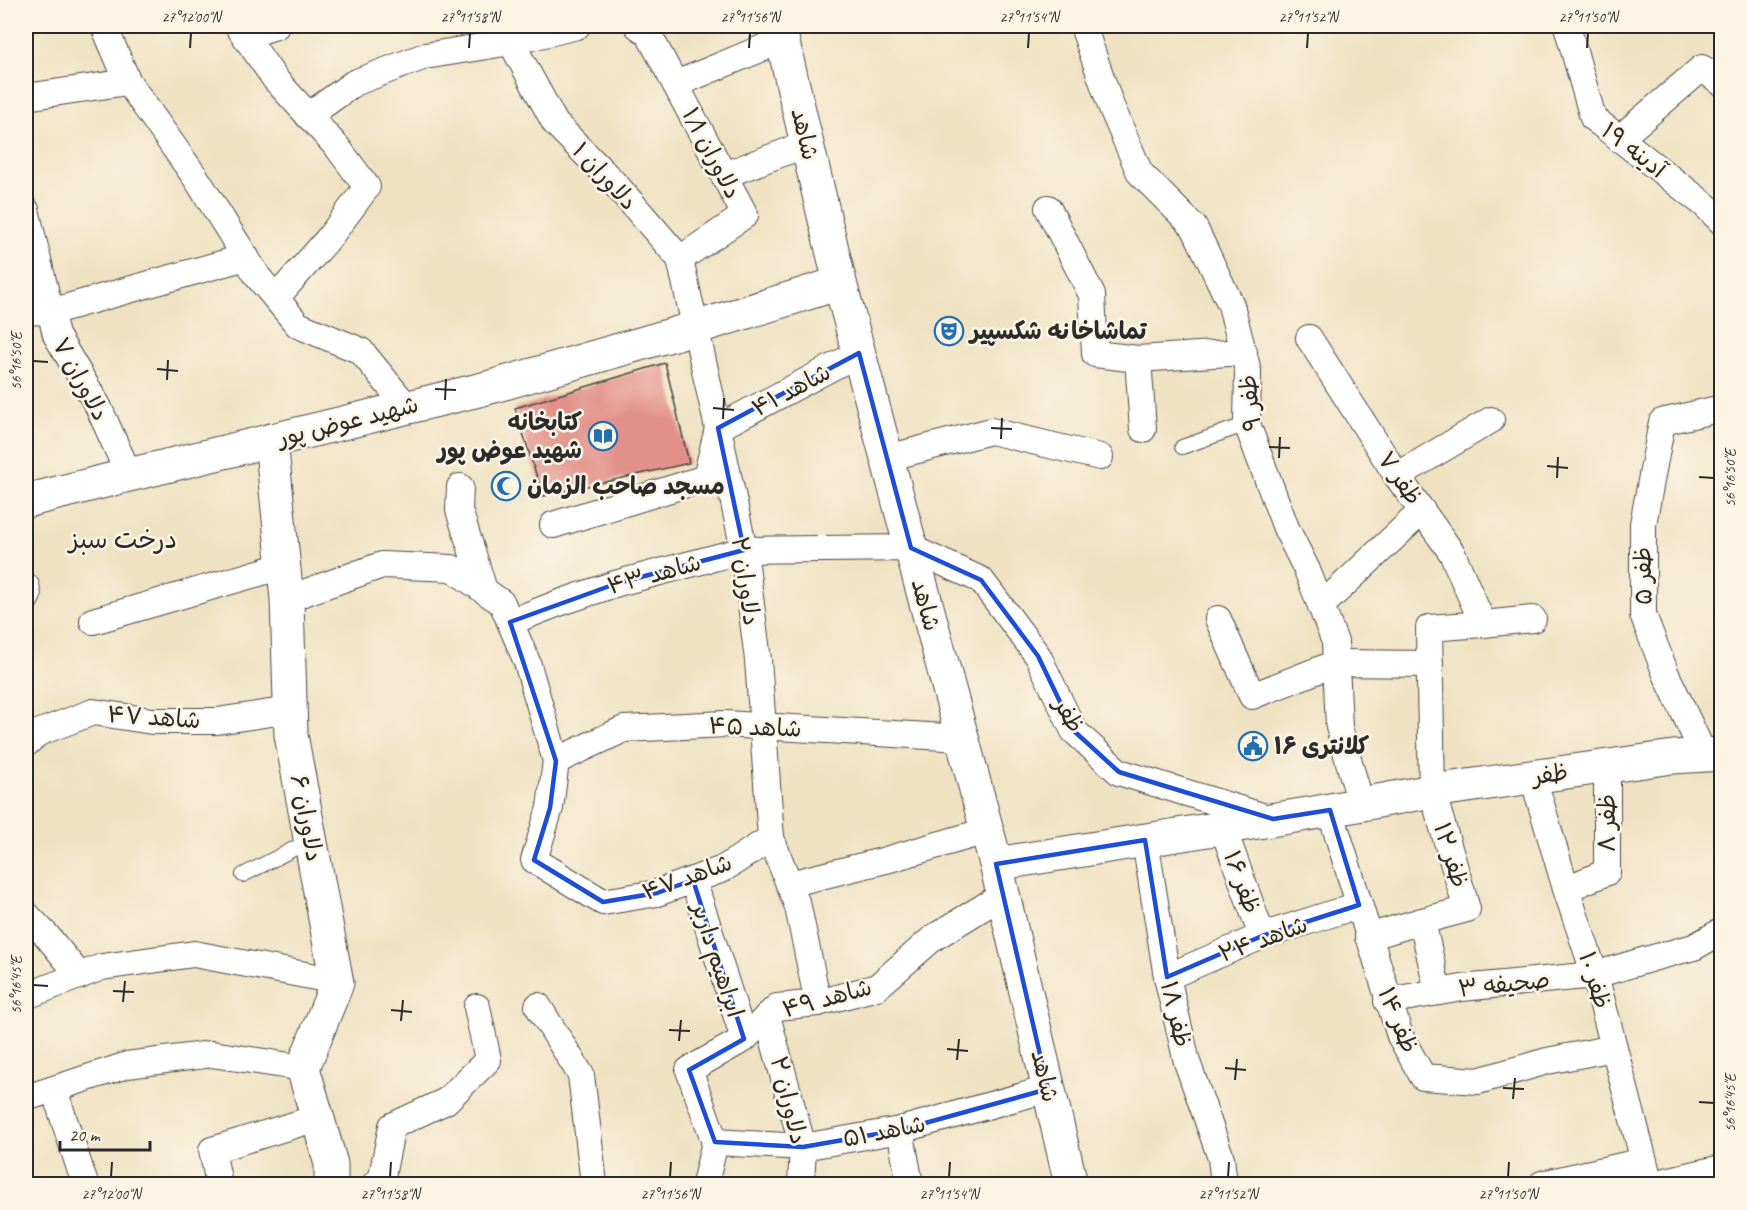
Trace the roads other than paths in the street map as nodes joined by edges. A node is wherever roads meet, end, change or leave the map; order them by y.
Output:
1 (104, 26) edge
2 (276, 26) edge
3 (577, 26) edge
4 (638, 26) edge
5 (1083, 26) edge
6 (1567, 26) edge
7 (241, 31) edge
8 (781, 33) edge
9 (508, 34) edge
10 (128, 82) junction
11 (1722, 83) edge
12 (676, 84) junction
13 (26, 97) edge
14 (308, 116) junction
15 (1619, 138) junction
16 (807, 144) junction
17 (724, 175) junction
18 (1048, 208) dead end
19 (26, 210) edge
20 (1722, 222) edge
21 (246, 257) junction
22 (680, 259) junction
23 (840, 283) junction
24 (276, 298) junction
25 (38, 312) edge
26 (695, 328) junction
27 (1309, 338) dead end
28 (1244, 352) junction
29 (859, 353) junction
30 (1138, 359) junction
31 (407, 407) junction
32 (1722, 408) edge
33 (1491, 420) dead end
34 (1247, 424) junction
35 (718, 428) junction
36 (1143, 429) dead end
37 (271, 440) junction
38 (1182, 447) dead end
39 (887, 458) junction
40 (1100, 458) dead end
41 (129, 475) junction
42 (1397, 477) junction
43 (460, 486) dead end
44 (26, 501) edge
45 (1422, 511) junction
46 (553, 525) dead end
47 (911, 548) junction
48 (744, 550) junction
49 (283, 566) junction
50 (26, 586) edge
51 (484, 590) junction
52 (26, 599) edge
53 (286, 599) junction
54 (1320, 606) junction
55 (1218, 619) dead end
56 (1533, 619) dead end
57 (93, 621) dead end
58 (510, 622) junction
59 (1483, 624) junction
60 (1336, 663) junction
61 (1430, 664) junction
62 (290, 710) junction
63 (762, 727) junction
64 (962, 738) junction
65 (26, 744) edge
66 (1713, 755) edge
67 (556, 761) junction
68 (1607, 766) junction
69 (1533, 777) junction
70 (1432, 791) junction
71 (1362, 804) junction
72 (1330, 810) junction
73 (1273, 819) junction
74 (1222, 828) junction
75 (987, 831) junction
76 (771, 838) junction
77 (311, 840) junction
78 (1145, 840) junction
79 (243, 875) dead end
80 (693, 880) junction
81 (999, 880) junction
82 (789, 884) junction
83 (1566, 889) junction
84 (1359, 905) junction
85 (26, 914) edge
86 (1422, 921) junction
87 (1722, 931) edge
88 (1262, 936) junction
89 (1368, 937) junction
90 (1595, 975) junction
91 (80, 976) junction
92 (1167, 977) junction
93 (337, 981) junction
94 (1438, 992) junction
95 (26, 996) edge
96 (1388, 1000) junction
97 (818, 1003) junction
98 (477, 1006) dead end
99 (538, 1006) dead end
100 (767, 1016) junction
101 (744, 1039) junction
102 (1614, 1048) junction
103 (303, 1068) junction
104 (54, 1089) junction
105 (1048, 1089) junction
106 (26, 1098) edge
107 (317, 1118) junction
108 (900, 1130) junction
109 (715, 1142) junction
110 (803, 1147) junction
111 (1722, 1168) edge
112 (1649, 1177) edge
113 (1573, 1181) edge
114 (85, 1185) edge
115 (219, 1185) edge
116 (331, 1185) edge
117 (375, 1185) edge
118 (594, 1185) edge
119 (705, 1185) edge
120 (801, 1185) edge
121 (910, 1185) edge
122 (1071, 1185) edge
123 (1224, 1185) edge
124 (1542, 1185) edge

1 - 10 street
2 - 7 street
3 - 9 street
4 - 12 street, دلاوران ۱/۱
5 - 28 street, ظفر ۹
6 - 15 street, آدینه ۱۹
7 - 14 street
8 - 12 street
8 - 16 street, شاهد
9 - 14 street
9 - 22 street, دلاوران ۱
10 - 13 street
10 - 21 street
11 - 15 street
12 - 17 street, دلاوران ۱/۱
14 - 24 street
15 - 20 street, آدینه ۱۹
16 - 17 street
16 - 23 street, شاهد
17 - 22 street, دلاوران ۱/۱
18 - 30 street
19 - 25 street, دلاوران ۷
21 - 24 street
21 - 25 street
22 - 26 street, دلاوران ۱
23 - 26 street, شهید عوض پور
23 - 29 street, شاهد
24 - 31 street
25 - 41 street, دلاوران ۷
26 - 31 street, شهید عوض پور
26 - 35 street, دلاوران ۲
27 - 42 street, ظفر ۷
28 - 30 street
28 - 34 street, ظفر ۹
29 - 35 street, شاهد ۴۱
29 - 39 street, شاهد
30 - 36 street
31 - 37 street, شهید عوض پور
32 - 66 street, ظفر ۵
33 - 42 street
34 - 38 lane
34 - 54 street, ظفر ۹
35 - 46 street
35 - 48 street, دلاوران ۲
37 - 41 street, شهید عوض پور
37 - 49 street, دلاوران ۶
39 - 40 street
39 - 47 street, شاهد
41 - 44 street, شهید عوض پور
42 - 45 street, ظفر ۷
43 - 51 street
45 - 54 street
45 - 59 street, ظفر ۷
47 - 48 street, شاهد ۴۳
47 - 64 street, شاهد
47 - 73 street, ظفر
48 - 58 street, شاهد ۴۳
48 - 63 street, دلاوران ۲
49 - 53 street, دلاوران ۶
49 - 57 street
50 - 52 street
51 - 53 street, شاهد ۴۷
51 - 58 street, شاهد ۴۷
53 - 62 street, دلاوران ۶
54 - 60 street, ظفر ۹
55 - 60 street
56 - 59 street
58 - 67 street, شاهد ۴۷
59 - 61 street
60 - 61 street
60 - 71 street, ظفر ۹
61 - 70 street
62 - 65 street, شاهد ۴۷
62 - 77 street, دلاوران ۶
63 - 64 street, شاهد ۴۵
63 - 67 street, شاهد ۴۵
63 - 76 street, دلاوران ۲
64 - 75 street, شاهد
66 - 68 street, ظفر
67 - 80 street, شاهد ۴۷
68 - 69 street, ظفر
68 - 83 street, ظفر ۸
69 - 70 street, ظفر
69 - 83 street, ظفر ۱۰
70 - 71 street, ظفر
70 - 86 street, ظفر ۱۲
71 - 72 street, ظفر
72 - 73 street, ظفر
72 - 84 street, ظفر ۱۴
73 - 74 street, ظفر
74 - 78 street, ظفر
74 - 88 street, ظفر ۱۶
75 - 81 street, شاهد
75 - 82 street
76 - 80 street, شاهد ۴۷
76 - 82 street
77 - 79 lane
77 - 93 street, دلاوران ۶
78 - 81 street, ظفر
78 - 92 street, ظفر ۱۸
80 - 101 street, ابراهیم داربر
81 - 97 street, شاهد ۴۹
81 - 105 street, شاهد
82 - 97 street
83 - 90 street, ظفر ۱۰
84 - 88 street, شاهد ۲۴
84 - 89 street, ظفر ۱۴
85 - 91 street
86 - 89 street, ظفر ۱۲
86 - 94 street
87 - 90 street, صحیفه ۳
88 - 92 street, شاهد ۲۴
89 - 96 street, ظفر ۱۴
90 - 94 street, صحیفه ۳
90 - 102 street, ظفر ۱۰
91 - 93 street
91 - 95 street
92 - 123 street, ظفر ۱۸
93 - 103 street
94 - 96 street, صحیفه ۳
96 - 102 street, ظفر ۱۴
97 - 100 street, شاهد ۴۹
98 - 117 street
99 - 118 street
100 - 101 street, شاهد ۴۹
100 - 110 street, دلاوران ۲
101 - 109 street, شاهد ۴۹
102 - 112 street, ظفر ۱۰
103 - 104 street
103 - 107 street
104 - 106 street
104 - 114 street
105 - 108 street, شاهد ۵۱
105 - 122 street, شاهد
107 - 115 street
107 - 116 street
108 - 110 street, شاهد ۵۱
108 - 121 street
109 - 110 street, شاهد ۵۱
109 - 119 street
110 - 120 street, دلاوران ۲
111 - 112 street
112 - 113 street
113 - 124 street

